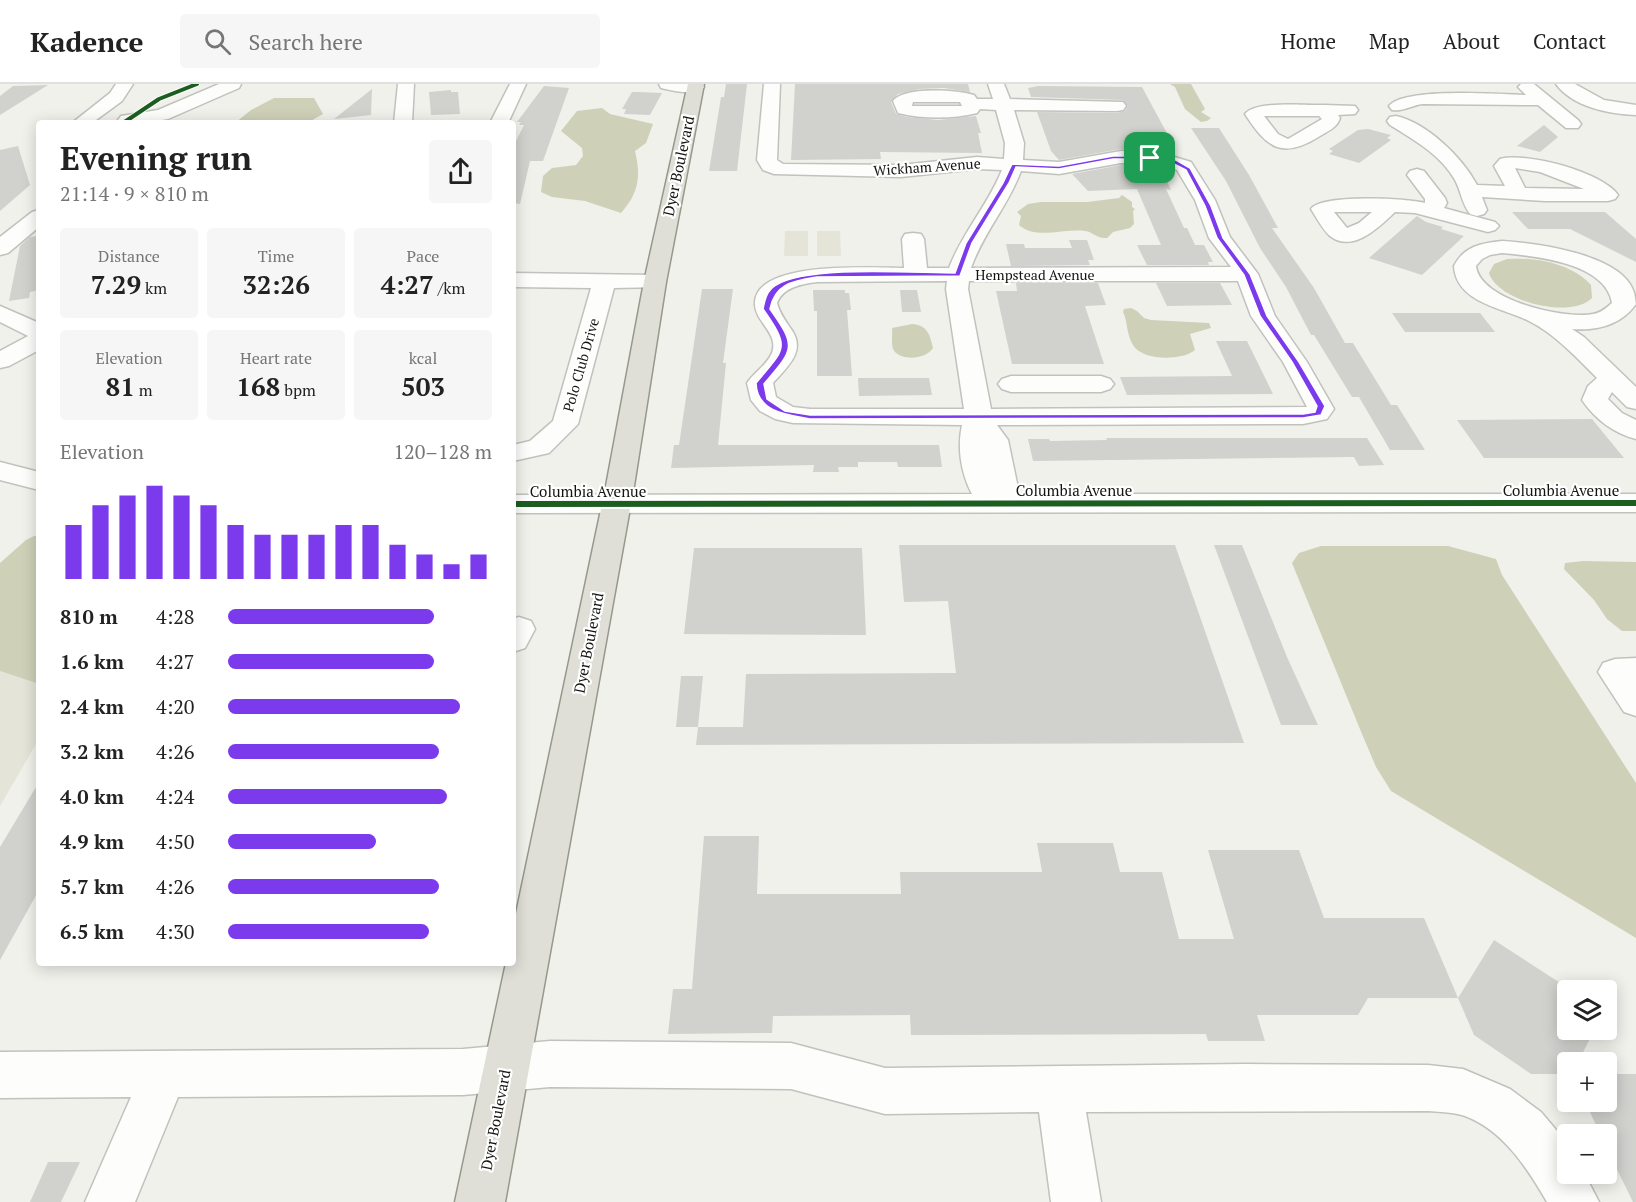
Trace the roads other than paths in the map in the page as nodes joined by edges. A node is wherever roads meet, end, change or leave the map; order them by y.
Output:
1 (125, 84) edge
2 (197, 84) edge
3 (233, 84) edge
4 (406, 84) edge
5 (518, 84) edge
6 (667, 84) edge
7 (772, 84) edge
8 (996, 84) edge
9 (1451, 84) edge
10 (1523, 84) edge
11 (1564, 84) edge
12 (696, 85) edge
13 (1460, 100) junction
14 (1542, 100) junction
15 (970, 104) dead end
16 (1003, 105) junction
17 (1117, 106) dead end
18 (1389, 108) junction
19 (1324, 110) dead end
20 (1636, 110) edge
21 (85, 120) edge
22 (127, 120) edge
23 (131, 120) edge
24 (398, 120) edge
25 (500, 120) edge
26 (1572, 124) dead end
27 (1014, 165) junction
28 (1417, 175) dead end
29 (1469, 190) junction
30 (1518, 193) junction
31 (1390, 206) dead end
32 (1430, 210) junction
33 (32, 222) edge
34 (0, 228) edge
35 (1486, 237) junction
36 (913, 239) dead end
37 (0, 248) edge
38 (1247, 274) junction
39 (916, 275) junction
40 (958, 275) junction
41 (516, 280) edge
42 (655, 282) junction
43 (604, 283) junction
44 (0, 313) edge
45 (1537, 317) junction
46 (1594, 321) junction
47 (36, 331) edge
48 (36, 342) edge
49 (1591, 356) junction
50 (0, 361) edge
51 (1610, 378) junction
52 (1011, 384) dead end
53 (1054, 384) junction
54 (1101, 384) dead end
55 (1636, 401) edge
56 (1063, 416) junction
57 (979, 417) junction
58 (1636, 430) edge
59 (516, 452) edge
60 (0, 471) edge
61 (36, 480) edge
62 (993, 503) junction
63 (1636, 503) edge
64 (516, 504) edge
65 (616, 504) junction
66 (1636, 671) edge
67 (1636, 703) edge
68 (507, 1068) junction
69 (164, 1074) junction
70 (0, 1075) edge
71 (1059, 1090) junction
72 (110, 1202) edge
73 (480, 1202) edge
74 (1076, 1202) edge
75 (1574, 1202) edge

1 - 21 street
2 - 22 street
3 - 23 street
4 - 24 street
5 - 25 street
6 - 12 street
7 - 27 street, Wickham Avenue
8 - 16 street
9 - 13 street
10 - 14 street
11 - 20 street
12 - 42 main road, Dyer Boulevard
13 - 14 street
13 - 18 street
14 - 26 street
15 - 16 street
16 - 17 street
16 - 27 street
18 - 19 street
18 - 29 street
27 - 38 street, Wickham Avenue
27 - 40 street
28 - 32 street
29 - 30 street
29 - 35 street
30 - 30 street
31 - 32 street
32 - 35 street
33 - 34 street
33 - 37 street
35 - 45 street
35 - 46 street
36 - 39 street
38 - 40 street, Hempstead Avenue
38 - 56 street, Wickham Avenue
39 - 40 street, Hempstead Avenue
39 - 57 street, Hempstead Avenue
40 - 57 street
41 - 43 street
42 - 43 street
42 - 65 main road, Dyer Boulevard
43 - 59 street, Polo Club Drive
44 - 47 street
45 - 46 street
45 - 49 street
46 - 49 street
48 - 50 street
49 - 51 street
51 - 55 street
51 - 58 street
52 - 53 street
53 - 54 street
53 - 56 street
56 - 57 street
57 - 62 street
60 - 61 street
62 - 63 street, Columbia Avenue
62 - 65 street, Columbia Avenue
64 - 65 street, Columbia Avenue
65 - 68 main road, Dyer Boulevard
66 - 67 street
68 - 69 street
68 - 71 street
68 - 73 main road, Dyer Boulevard
69 - 70 street
69 - 72 street
71 - 74 street
71 - 75 street

